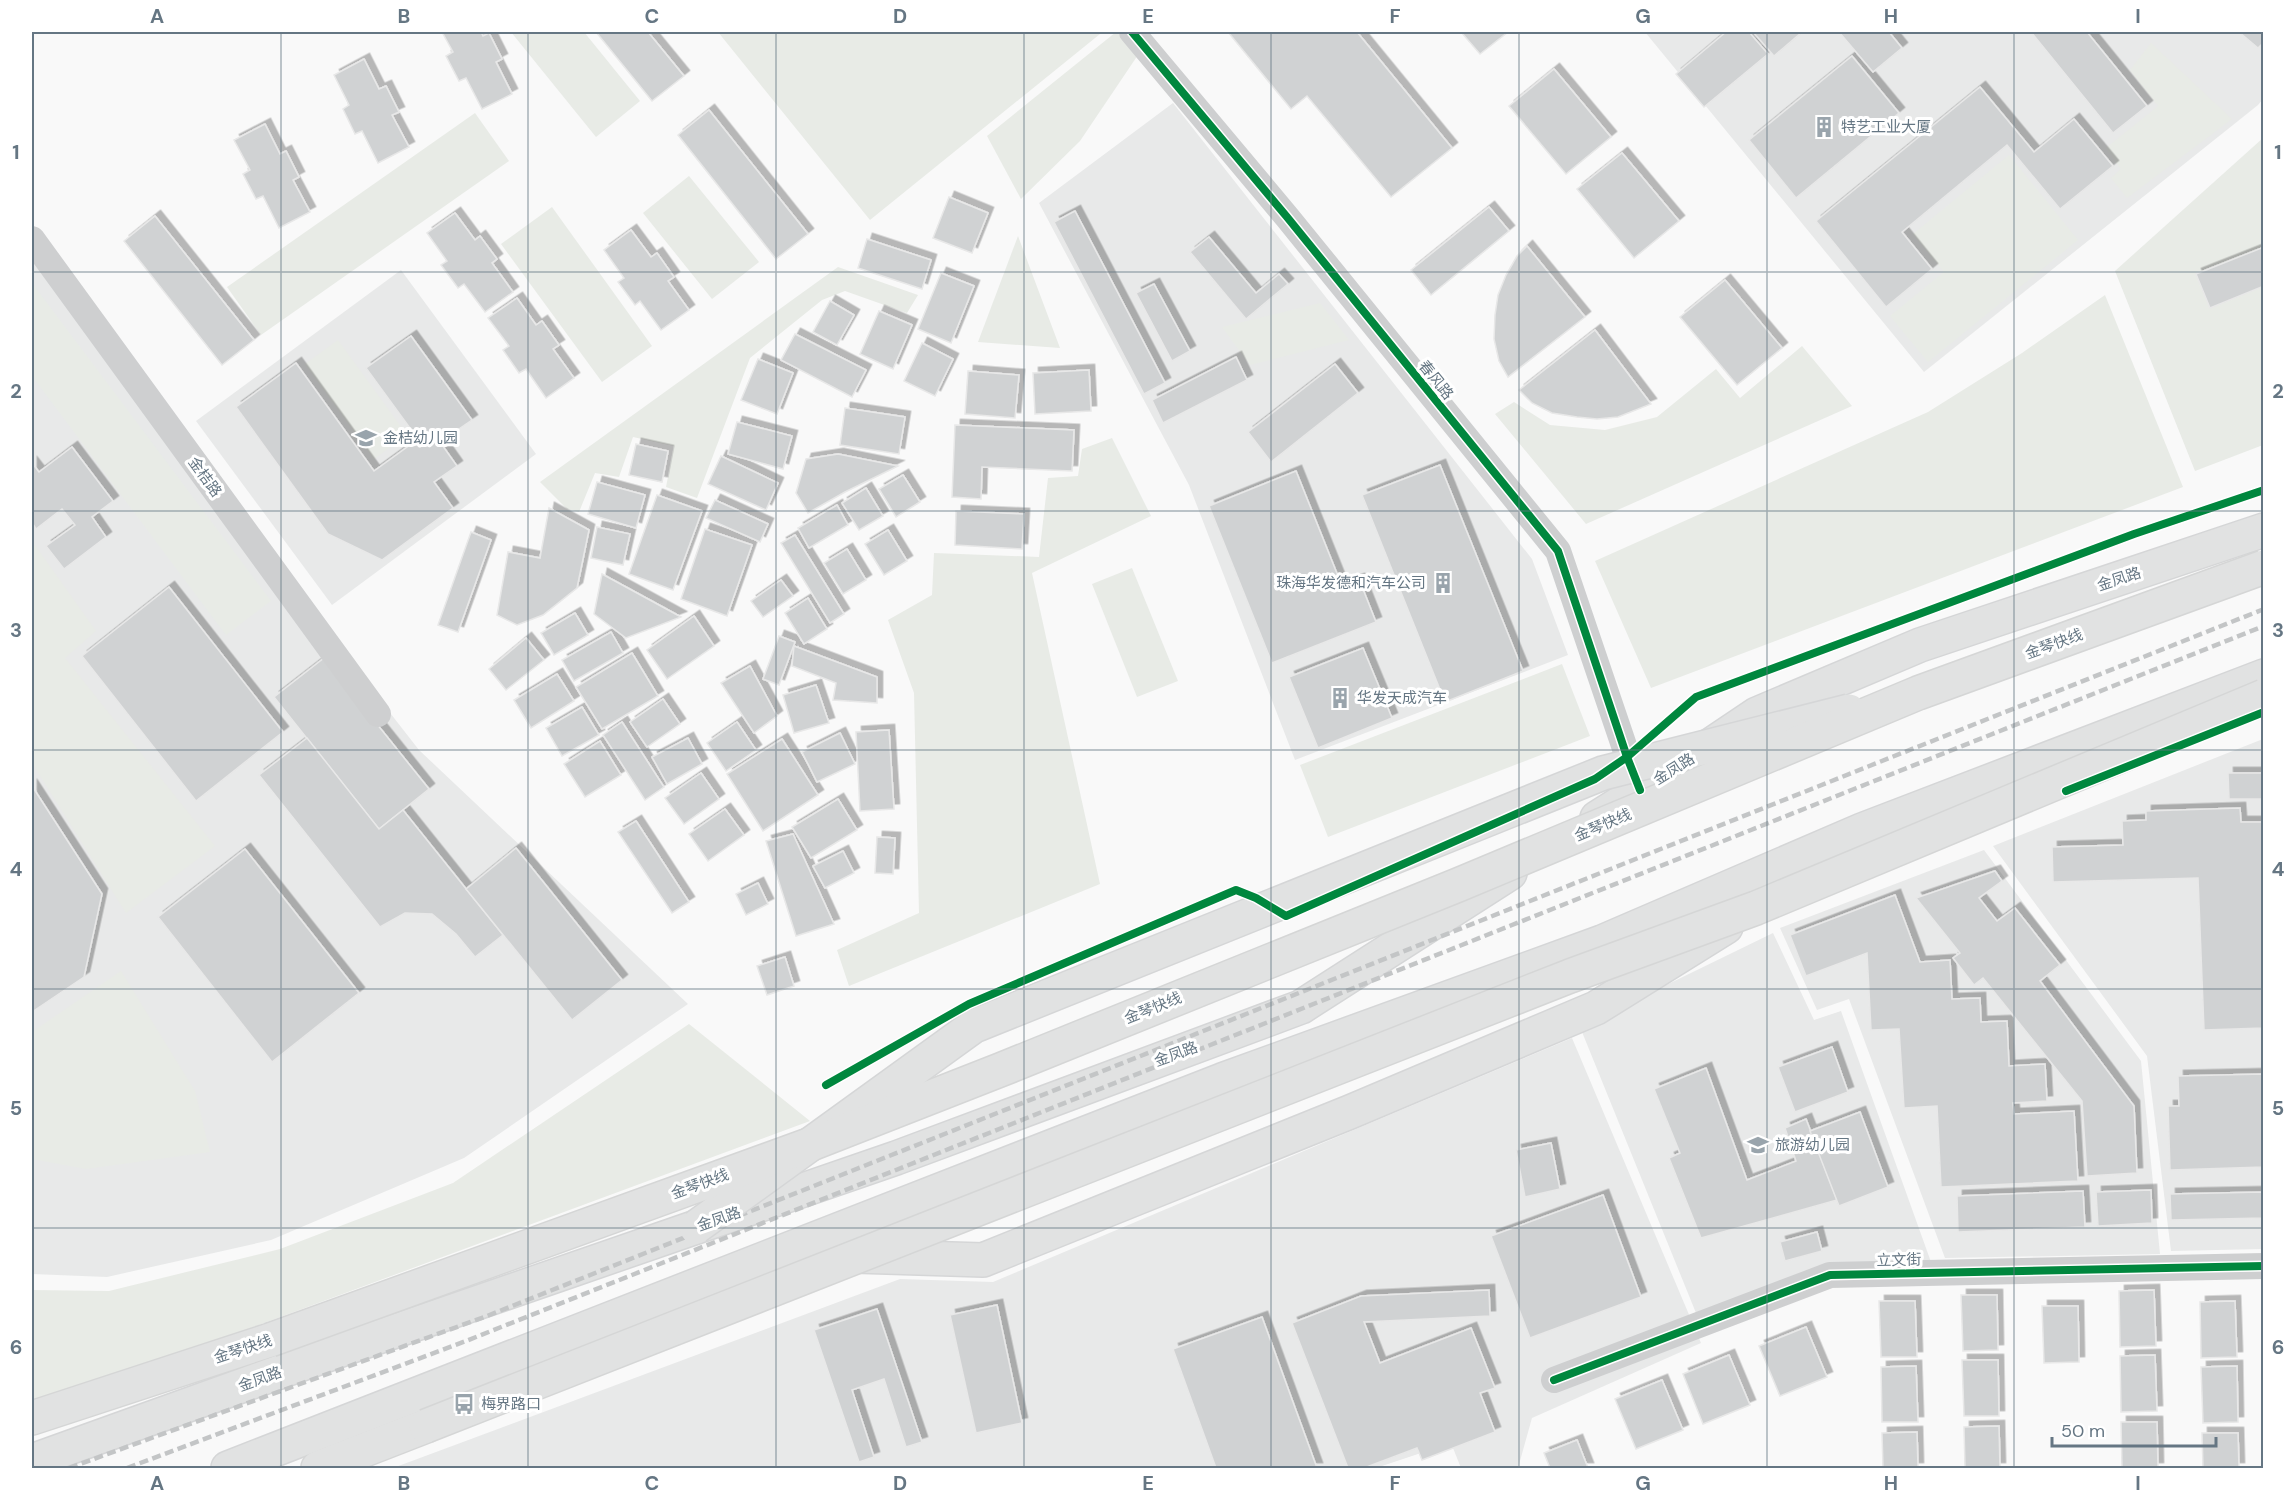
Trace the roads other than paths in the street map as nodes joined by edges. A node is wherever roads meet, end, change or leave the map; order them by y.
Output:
1 (1132, 32) edge
2 (32, 239) edge
3 (2264, 530) edge
4 (2264, 567) edge
5 (2264, 676) edge
6 (1918, 693) junction
7 (2264, 696) edge
8 (378, 714) dead end
9 (1640, 790) junction
10 (1756, 908) junction
11 (696, 1227) junction
12 (781, 1253) junction
13 (2264, 1266) edge
14 (1554, 1380) dead end
15 (32, 1418) edge
16 (32, 1461) edge
17 (228, 1468) edge
18 (318, 1468) edge

1 - 9 street, 春风路
2 - 8 street, 金桔路
3 - 9 main road, 金凤路
4 - 6 main road, 金琴快线, bridge
5 - 12 main road
6 - 11 main road, bridge
6 - 15 main road, 金琴快线, bridge
7 - 10 main road, bridge
9 - 11 main road, 金凤路
10 - 12 main road, bridge
10 - 18 main road, bridge
11 - 16 main road, 金凤路
12 - 17 main road
13 - 14 street, 立文街

